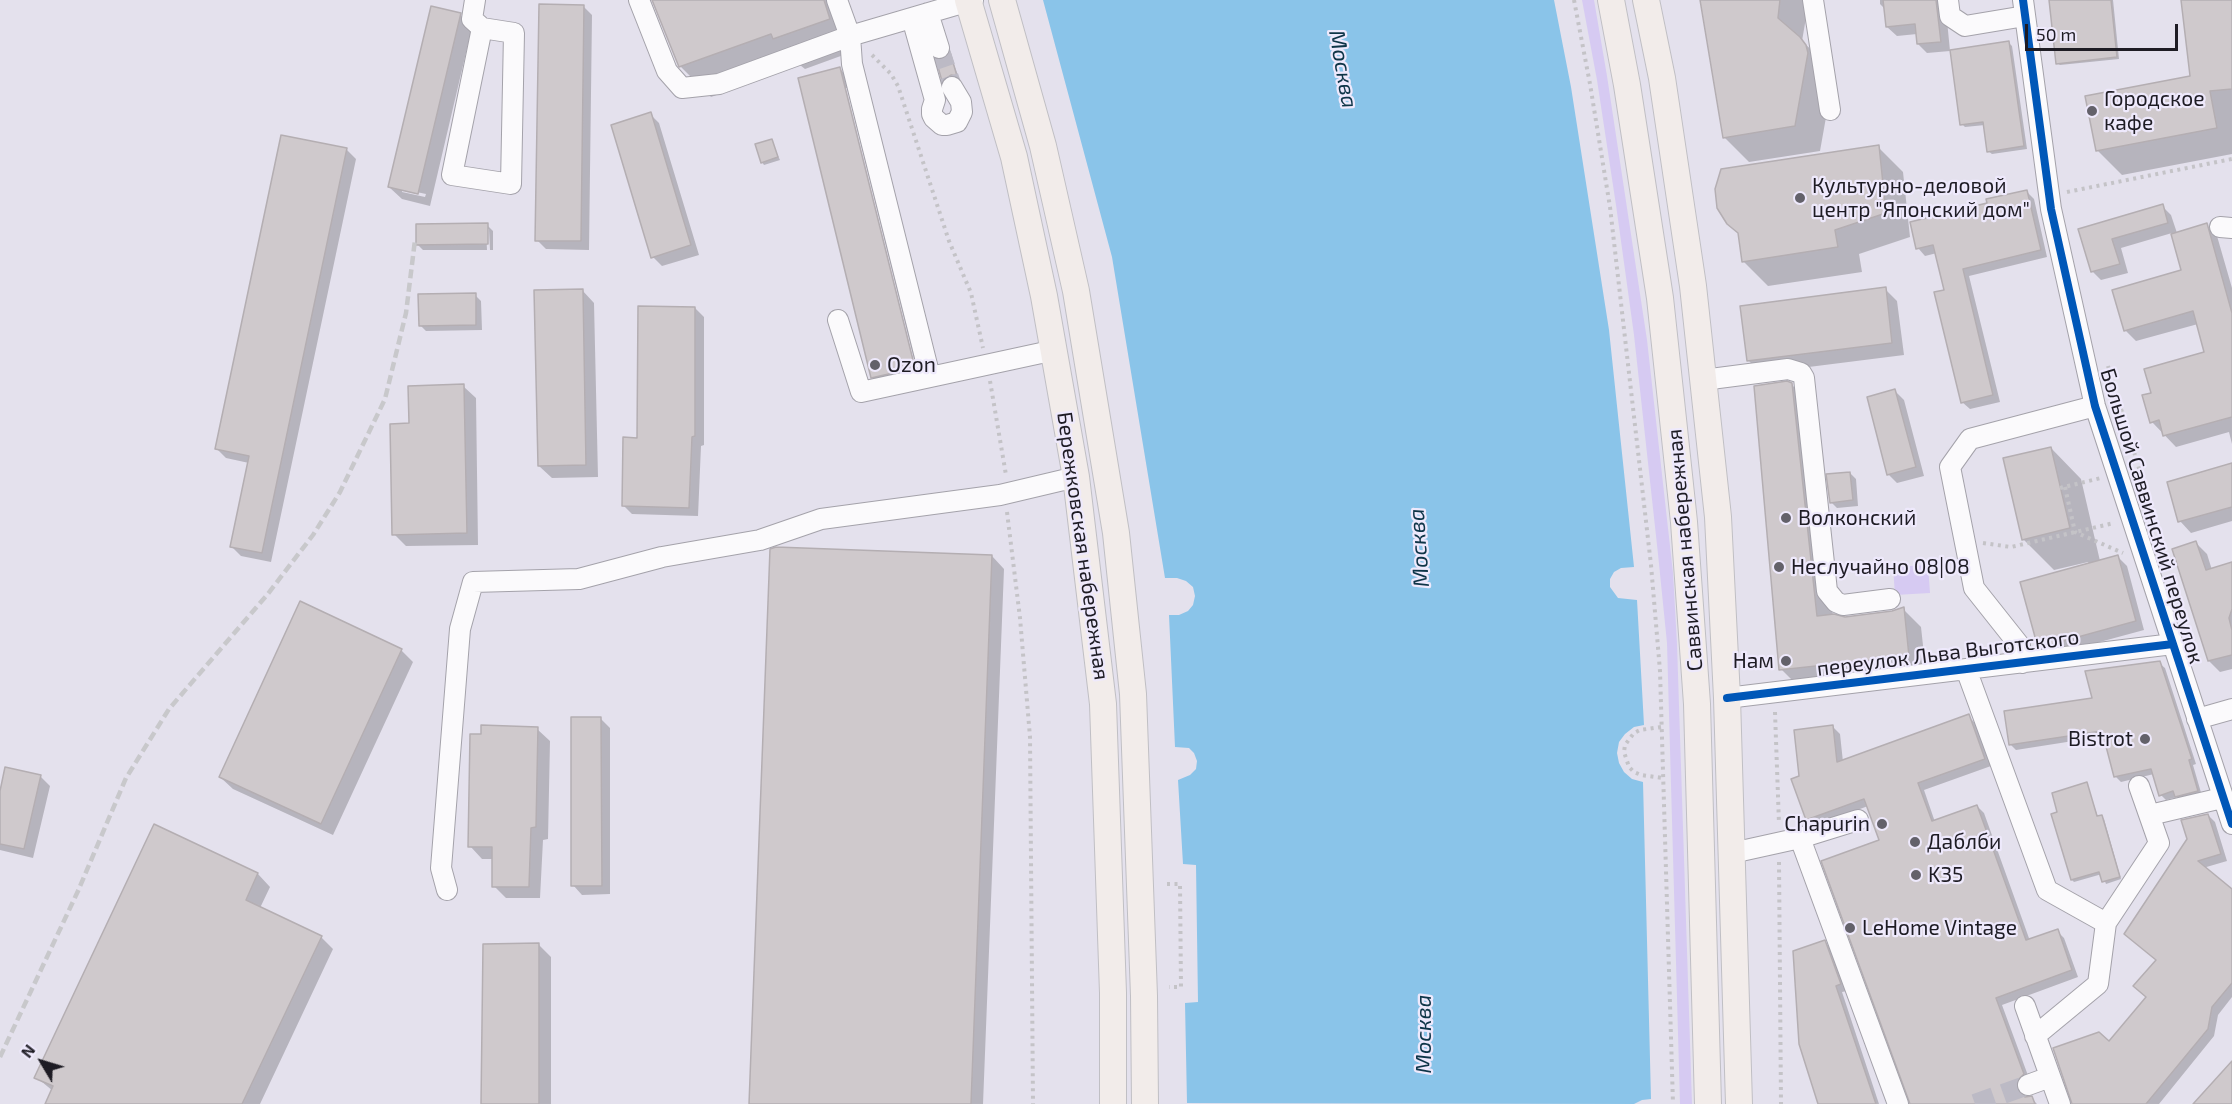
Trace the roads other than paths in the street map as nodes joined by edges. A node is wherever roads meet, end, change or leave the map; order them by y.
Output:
1 (475, 0) edge
2 (639, 0) edge
3 (837, 0) edge
4 (970, 0) edge
5 (1002, 0) edge
6 (1611, 0) edge
7 (1646, 0) edge
8 (1813, 0) edge
9 (1948, 0) edge
10 (2024, 8) edge
11 (920, 16) junction
12 (482, 28) junction
13 (850, 36) junction
14 (939, 48) tunnel mouth
15 (952, 87) tunnel mouth
16 (1830, 111) dead end
17 (838, 320) dead end
18 (1054, 350) junction
19 (930, 377) junction
20 (1703, 380) junction
21 (2095, 406) junction
22 (1076, 477) junction
23 (1890, 599) dead end
24 (2173, 644) junction
25 (2022, 663) junction
26 (1966, 669) junction
27 (1727, 699) junction
28 (2232, 709) edge
29 (2197, 719) junction
30 (2139, 786) dead end
31 (2222, 798) junction
32 (2150, 815) junction
33 (1858, 820) dead end
34 (2232, 824) edge
35 (1800, 838) junction
36 (1732, 852) junction
37 (447, 890) dead end
38 (2106, 923) junction
39 (2025, 1006) dead end
40 (2035, 1036) junction
41 (2050, 1077) junction
42 (2028, 1085) tunnel mouth
43 (1113, 1104) edge
44 (1145, 1104) edge
45 (1707, 1104) edge
46 (1739, 1104) edge
47 (1898, 1104) edge
48 (2060, 1104) edge

1 - 12 street
2 - 13 street
3 - 13 street
4 - 11 street
4 - 18 main road, Бережковская набережная
5 - 44 main road, Бережковская набережная
6 - 45 main road, Саввинская набережная
7 - 20 main road, Саввинская набережная
8 - 16 street
9 - 10 street
10 - 21 street, Большой Саввинский переулок
11 - 13 street
11 - 14 street
11 - 15 street
12 - 12 street
13 - 19 street
17 - 19 street
18 - 19 street
18 - 22 main road, Бережковская набережная
20 - 23 street
20 - 27 main road, Саввинская набережная
21 - 24 street, Большой Саввинский переулок
21 - 25 street
22 - 37 street
22 - 43 main road, Бережковская набережная
24 - 25 street, переулок Льва Выготского
24 - 29 street, Большой Саввинский переулок
25 - 26 street, переулок Льва Выготского
26 - 27 street, переулок Льва Выготского
26 - 38 street
27 - 36 main road, Саввинская набережная
28 - 29 street
29 - 31 street, Большой Саввинский переулок
30 - 32 street
31 - 32 street
31 - 34 street, Большой Саввинский переулок
32 - 38 street
33 - 35 street
35 - 36 street
35 - 47 street
36 - 46 main road, Саввинская набережная
38 - 40 street
39 - 40 street
40 - 41 street
41 - 42 street
41 - 48 street

